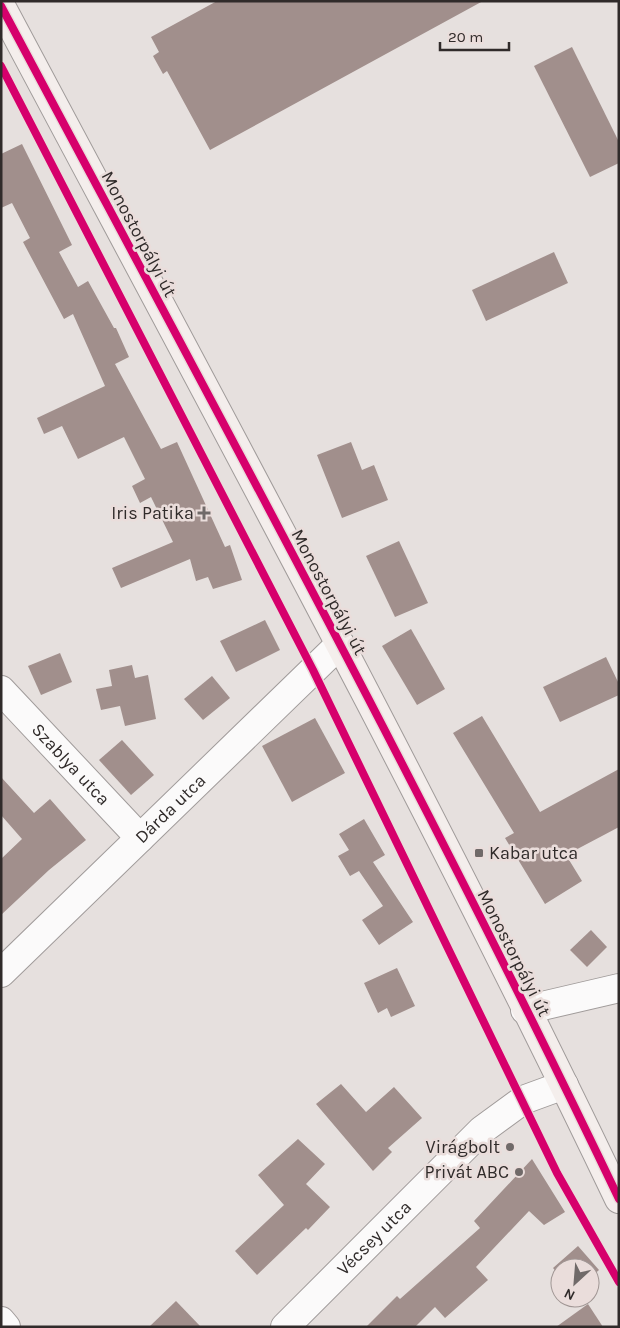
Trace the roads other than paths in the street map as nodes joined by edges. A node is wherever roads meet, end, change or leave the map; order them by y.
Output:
1 (1, 6) edge
2 (340, 644) junction
3 (1, 690) edge
4 (140, 838) junction
5 (1, 973) edge
6 (619, 988) edge
7 (526, 1010) junction
8 (564, 1085) junction
9 (619, 1199) edge
10 (1, 1321) edge
11 (6, 1327) edge
12 (285, 1327) edge

1 - 2 street, Monostorpályi út
2 - 4 street, Dárda utca
2 - 7 street, Monostorpályi út
3 - 4 street, Szablya utca
4 - 5 street, Dárda utca
6 - 7 street
7 - 8 street, Monostorpályi út
8 - 9 street, Monostorpályi út
8 - 12 street, Vécsey utca
10 - 11 street

